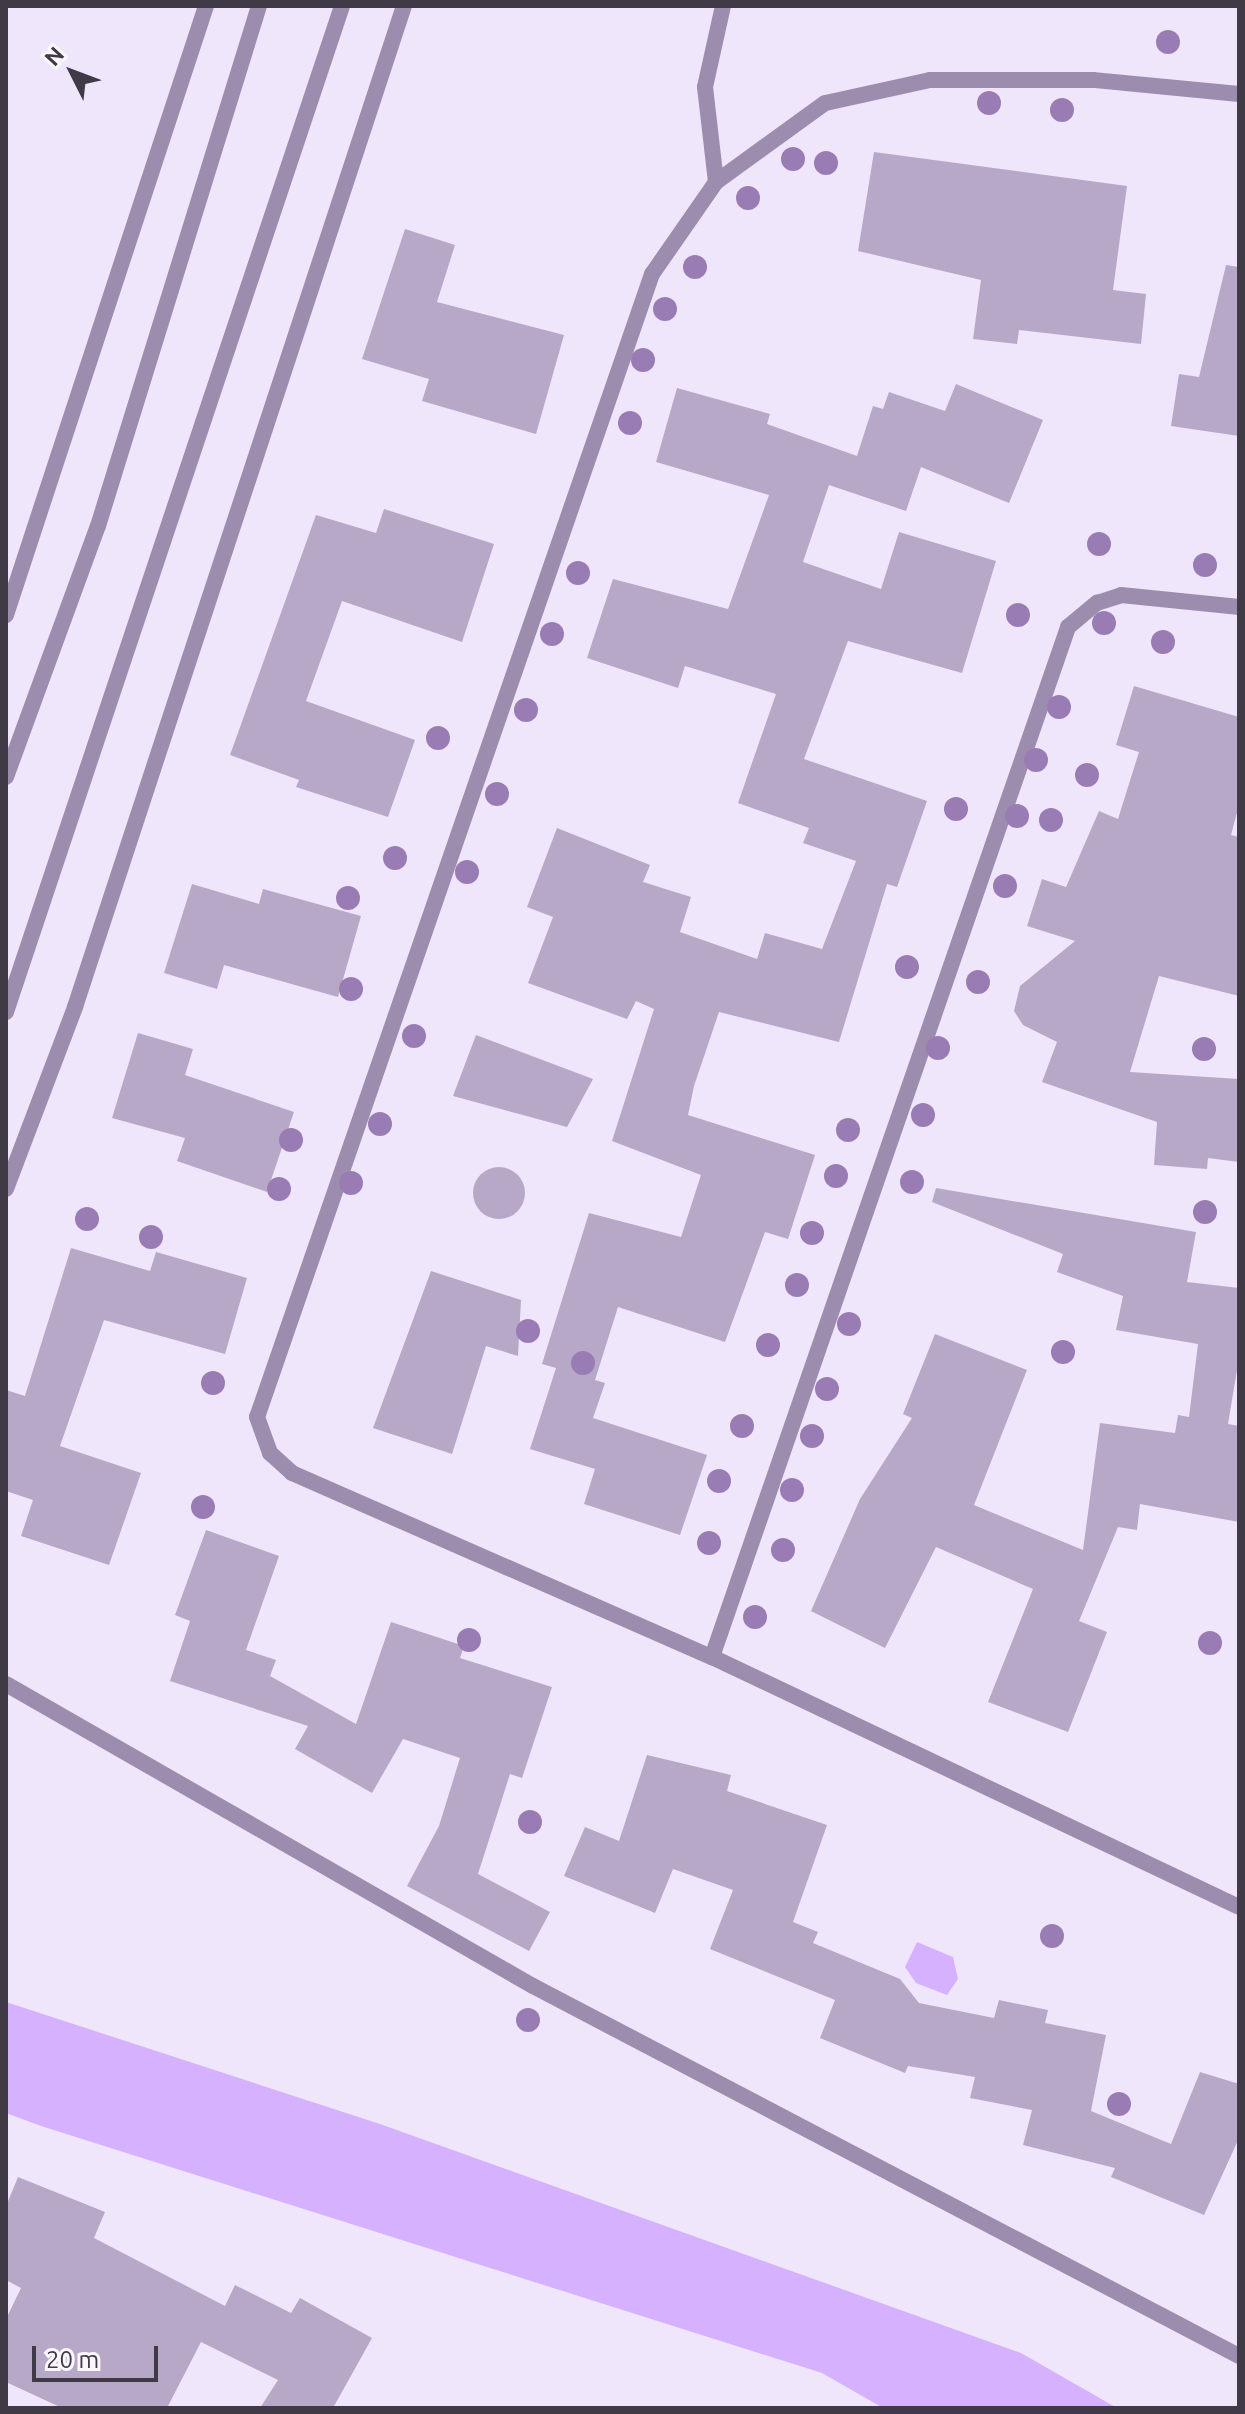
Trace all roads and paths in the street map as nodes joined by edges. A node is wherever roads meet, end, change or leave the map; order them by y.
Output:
1 (206, 6) edge
2 (259, 6) edge
3 (342, 6) edge
4 (404, 6) edge
5 (723, 6) edge
6 (1239, 94) edge
7 (716, 182) junction
8 (1239, 607) edge
9 (6, 615) edge
10 (6, 777) edge
11 (6, 1012) edge
12 (6, 1189) edge
13 (712, 1657) junction
14 (6, 1684) edge
15 (1239, 1907) edge
16 (1239, 2356) edge

1 - 9 street
2 - 10 street
3 - 11 street
4 - 12 street
5 - 7 street
6 - 7 street
7 - 13 street
8 - 13 street
13 - 15 street
14 - 16 street

